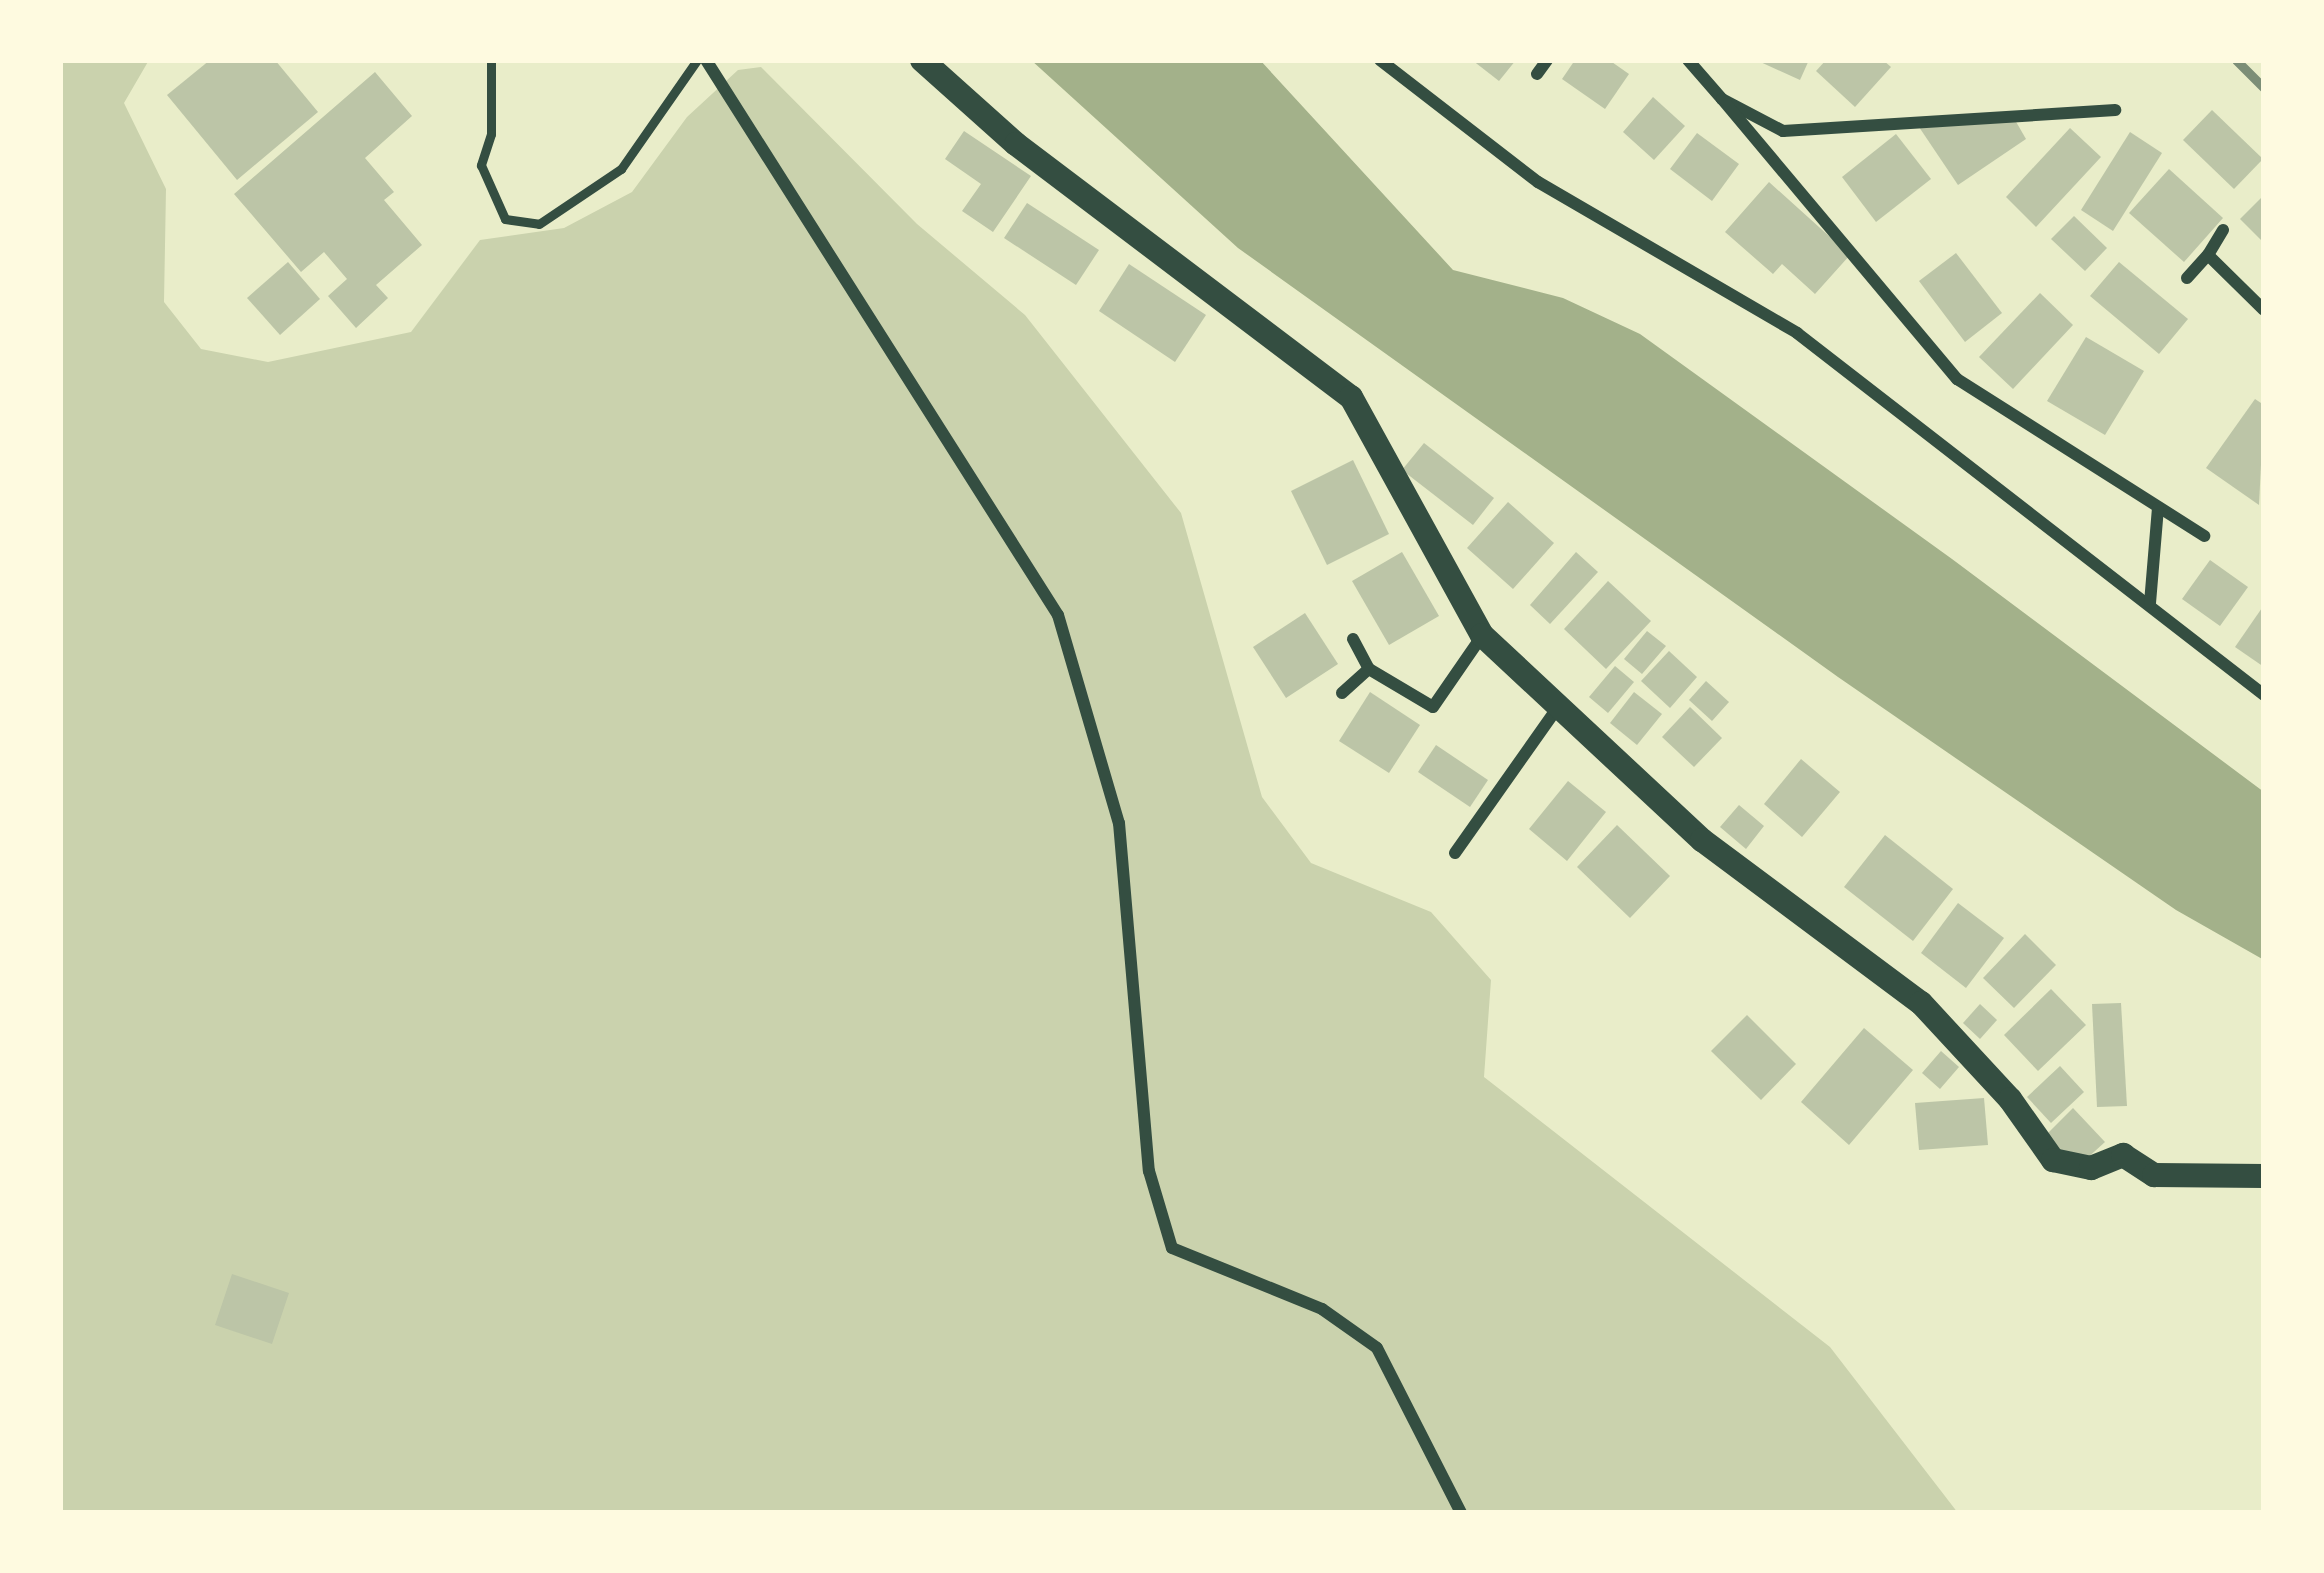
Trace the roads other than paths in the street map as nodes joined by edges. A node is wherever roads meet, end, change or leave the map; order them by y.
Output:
1 (491, 60) edge
2 (701, 60) edge
3 (922, 60) edge
4 (1380, 60) edge
5 (1546, 60) edge
6 (1688, 60) edge
7 (1537, 74) dead end
8 (1722, 99) junction
9 (2115, 110) dead end
10 (2223, 230) dead end
11 (2208, 255) junction
12 (2188, 278) dead end
13 (2264, 310) edge
14 (2158, 508) junction
15 (2204, 536) dead end
16 (2150, 603) junction
17 (1482, 635) junction
18 (1353, 638) dead end
19 (1369, 670) junction
20 (1342, 693) dead end
21 (2264, 695) edge
22 (1558, 707) junction
23 (1455, 854) dead end
24 (2264, 1176) edge
25 (1461, 1513) edge

1 - 2 lane
2 - 25 street
3 - 17 main road
4 - 16 street
5 - 7 street
6 - 8 street
8 - 9 street
8 - 14 street
10 - 11 street
11 - 12 street
11 - 13 street
14 - 15 street
14 - 16 street
16 - 21 street
17 - 19 street
17 - 22 main road
18 - 19 street
19 - 20 street
22 - 23 street
22 - 24 main road

